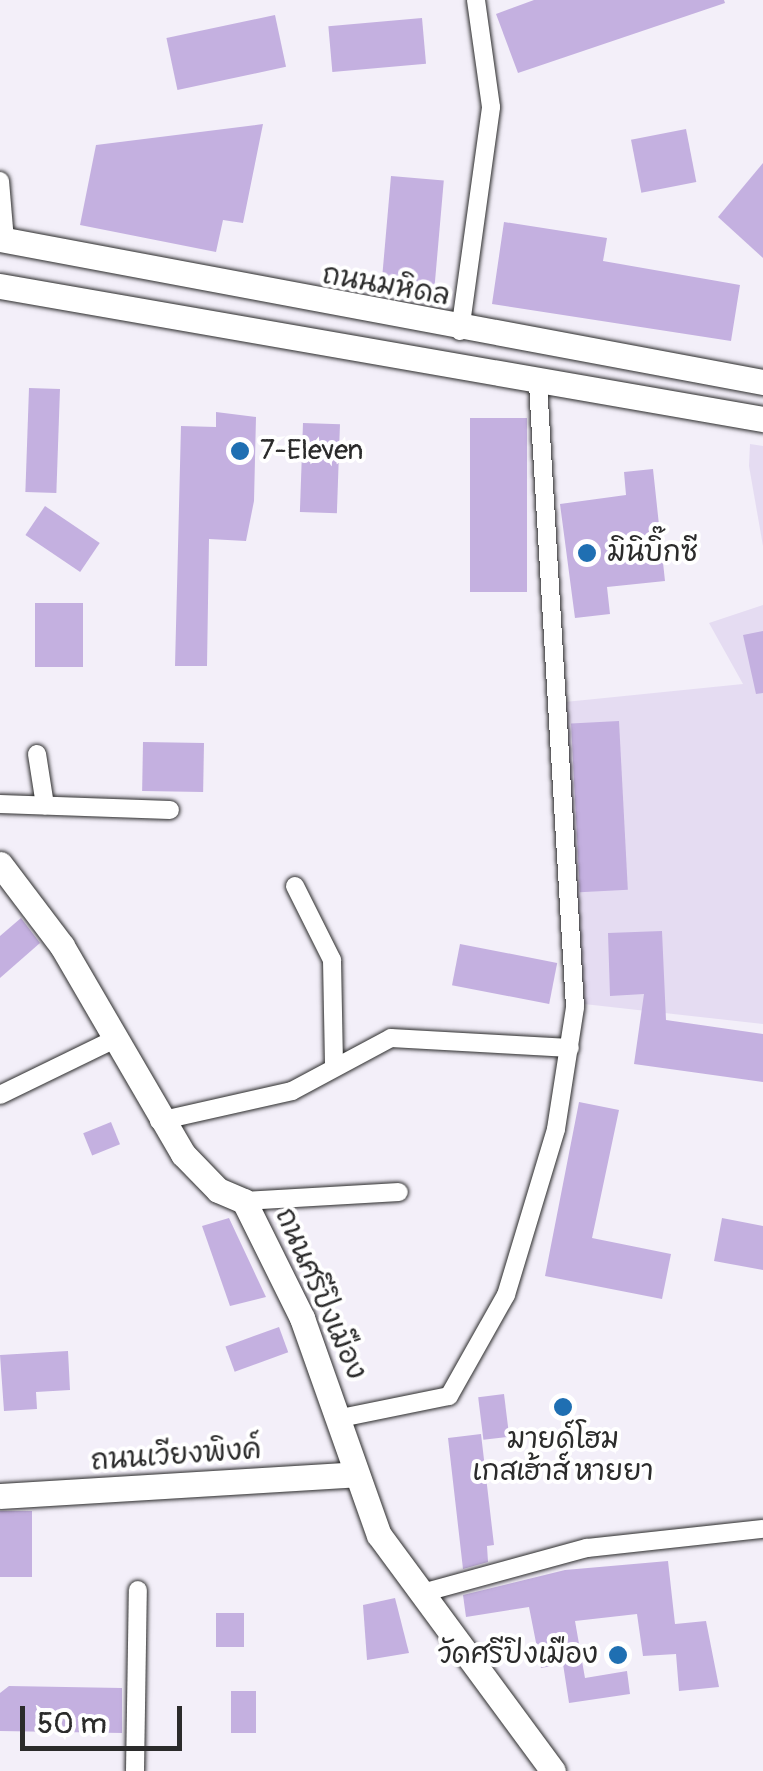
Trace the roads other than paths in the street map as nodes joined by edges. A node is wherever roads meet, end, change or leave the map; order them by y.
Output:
1 (476, 0) edge
2 (0, 182) edge
3 (2, 239) edge
4 (0, 286) edge
5 (460, 330) junction
6 (763, 382) edge
7 (538, 385) junction
8 (763, 419) edge
9 (37, 754) dead end
10 (0, 804) edge
11 (44, 805) junction
12 (170, 810) dead end
13 (0, 864) edge
14 (296, 886) dead end
15 (113, 1040) junction
16 (570, 1048) junction
17 (334, 1063) junction
18 (0, 1095) edge
19 (159, 1120) junction
20 (400, 1192) dead end
21 (244, 1201) junction
22 (341, 1418) junction
23 (356, 1474) junction
24 (0, 1496) edge
25 (763, 1529) edge
26 (138, 1590) dead end
27 (422, 1593) junction
28 (135, 1771) edge
29 (553, 1771) edge

1 - 5 street
2 - 3 street
3 - 5 main road, ถนนมหิดล
4 - 7 main road
5 - 6 main road, ถนนมหิดล
7 - 8 main road
7 - 16 street
9 - 11 street
10 - 11 street
11 - 12 street
13 - 15 main road, ถนนศรีปิงเมือง
14 - 17 street
15 - 18 street
15 - 19 main road, ถนนศรีปิงเมือง
16 - 17 street
16 - 22 street
17 - 19 street
19 - 21 main road, ถนนศรีปิงเมือง
20 - 21 street
21 - 22 main road, ถนนศรีปิงเมือง
22 - 23 main road, ถนนศรีปิงเมือง
23 - 24 main road, ถนนเวียงพิงค์
23 - 27 main road, ถนนศรีปิงเมือง
25 - 27 street
26 - 28 street
27 - 29 main road, ถนนศรีปิงเมือง

